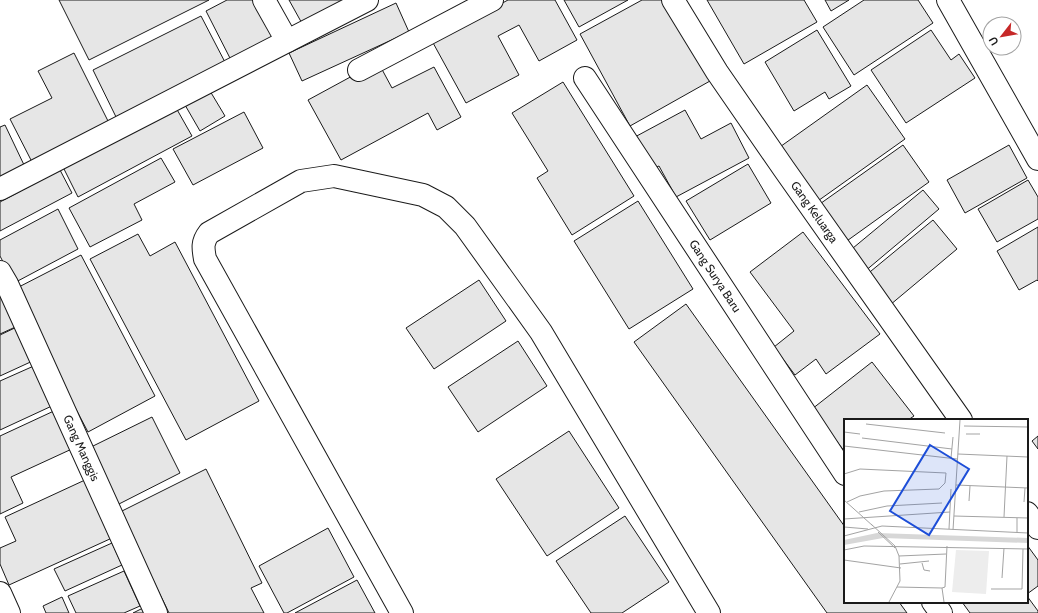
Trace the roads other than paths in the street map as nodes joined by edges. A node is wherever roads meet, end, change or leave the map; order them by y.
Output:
1 (264, 0) edge
2 (367, 0) edge
3 (492, 0) edge
4 (674, 0) edge
5 (948, 0) edge
6 (287, 41) junction
7 (359, 70) dead end
8 (585, 78) dead end
9 (1038, 159) edge
10 (0, 189) edge
11 (2, 281) edge
12 (960, 419) edge
13 (844, 472) edge
14 (1028, 513) edge
15 (1038, 528) edge
16 (0, 593) edge
17 (934, 603) edge
18 (9, 613) edge
19 (156, 613) edge
20 (402, 613) edge
21 (709, 613) edge
22 (941, 613) edge

1 - 6 street
2 - 6 street
3 - 7 street
4 - 12 street, Gang Keluarga
5 - 9 street
6 - 10 street
8 - 13 street, Gang Surya Baru
11 - 19 street, Gang Manggis
14 - 15 street
16 - 18 street
17 - 22 street
20 - 21 street

